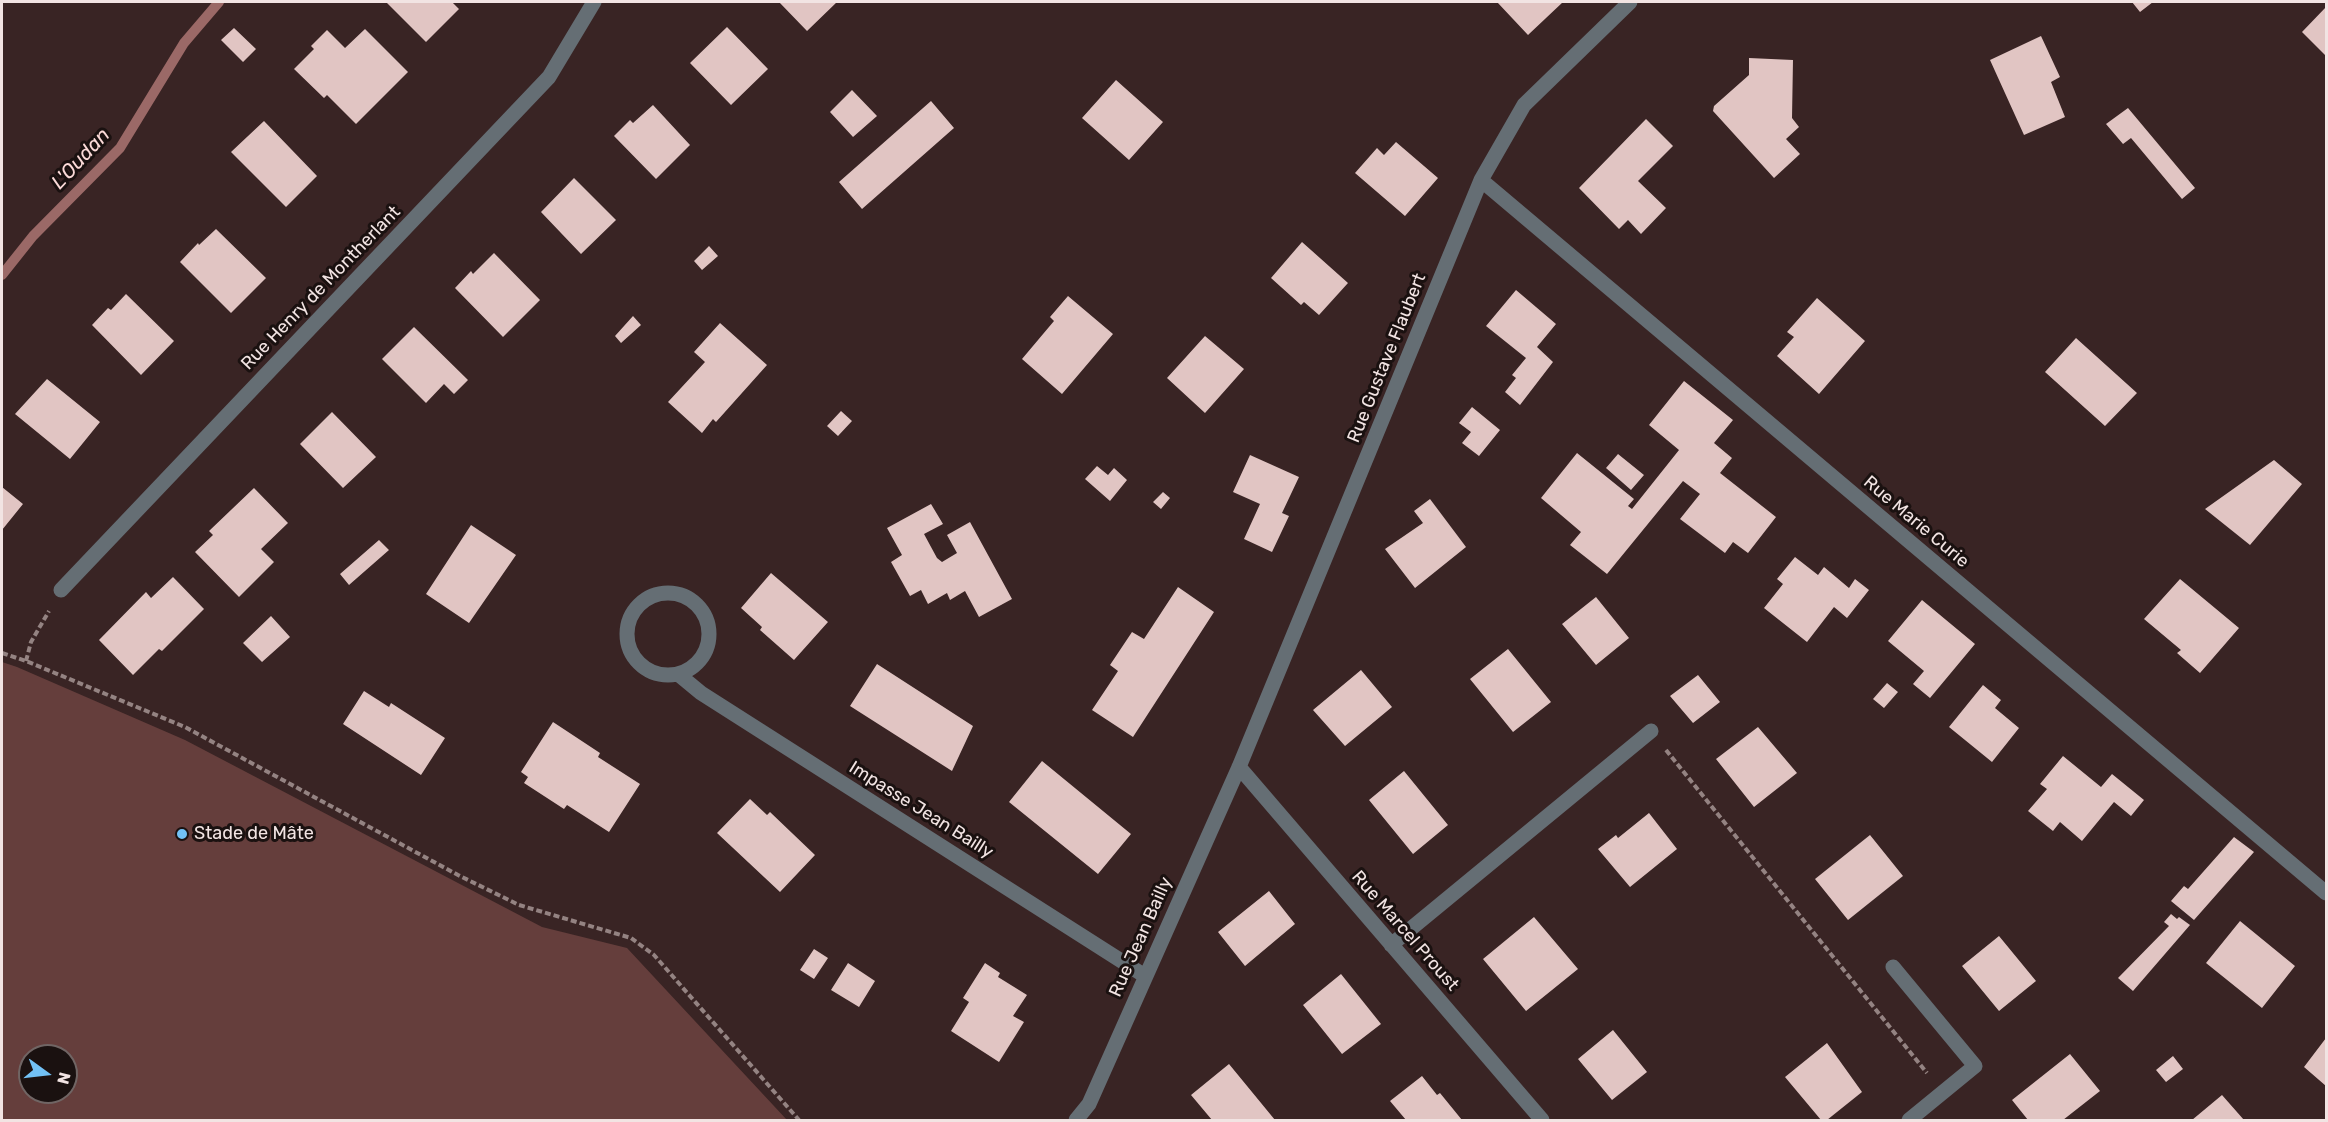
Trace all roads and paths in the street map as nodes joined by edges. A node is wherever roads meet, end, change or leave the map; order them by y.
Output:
1 (594, 2) edge
2 (1630, 2) edge
3 (1481, 180) junction
4 (62, 590) joint
5 (2, 653) edge
6 (26, 661) junction
7 (678, 674) junction
8 (1651, 731) joint
9 (1239, 767) junction
10 (2326, 893) edge
11 (1391, 945) junction
12 (1893, 967) dead end
13 (1145, 976) junction
14 (1943, 1092) junction
15 (800, 1120) edge
16 (1076, 1120) edge
17 (1542, 1120) edge
18 (1909, 1120) edge

1 - 4 street, Rue Henry de Montherlant
2 - 3 street, Rue Gustave Flaubert
3 - 9 street, Rue Gustave Flaubert
3 - 10 street, Rue Marie Curie
4 - 6 path
5 - 6 path
6 - 15 path
7 - 7 street
7 - 13 street, Impasse Jean Bailly
8 - 11 street
8 - 14 path
9 - 11 street, Rue Marcel Proust
9 - 13 street, Rue Jean Bailly
11 - 17 street, Rue Marcel Proust
12 - 14 street
13 - 16 street, Rue Jean Bailly
14 - 18 street

